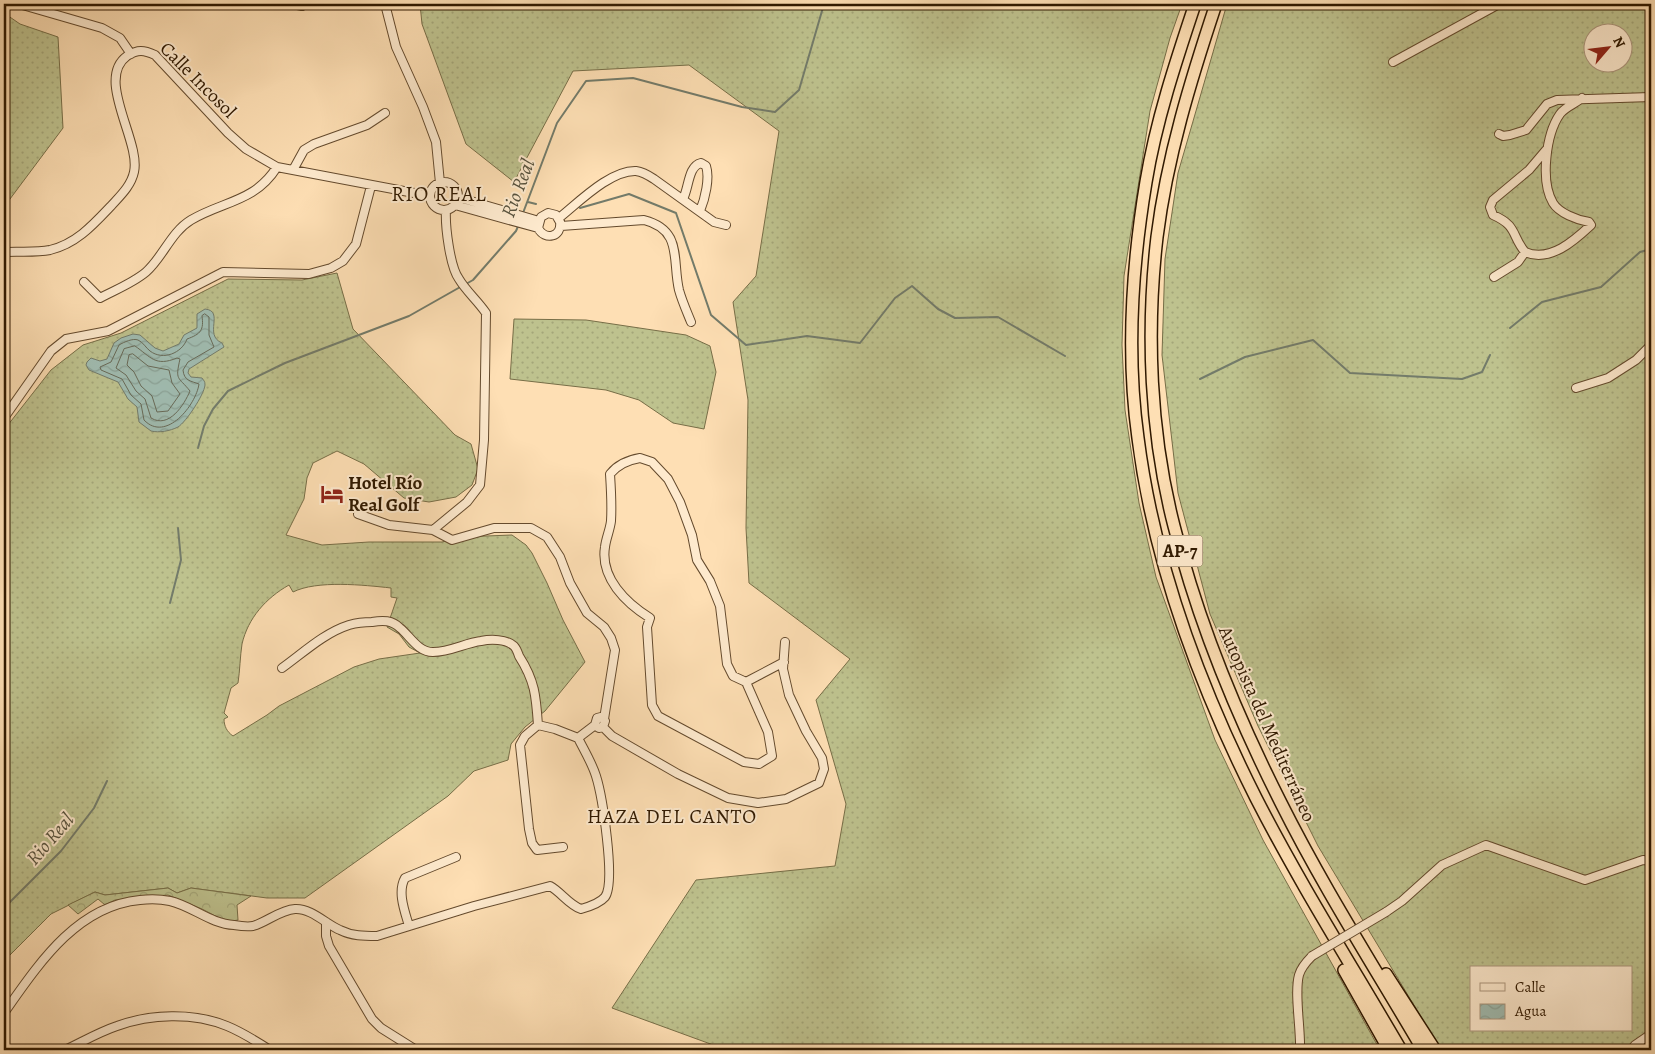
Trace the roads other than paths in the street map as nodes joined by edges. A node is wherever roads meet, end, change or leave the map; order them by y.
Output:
1 (18, 4) edge
2 (294, 4) edge
3 (305, 4) edge
4 (385, 4) edge
5 (1195, 4) edge
6 (1216, 4) edge
7 (1499, 4) edge
8 (131, 54) junction
9 (1393, 62) dead end
10 (1651, 97) edge
11 (1582, 98) junction
12 (385, 113) dead end
13 (1499, 134) dead end
14 (1546, 150) junction
15 (1536, 162) junction
16 (1546, 166) junction
17 (277, 167) junction
18 (292, 170) junction
19 (440, 183) junction
20 (371, 186) junction
21 (430, 196) junction
22 (683, 199) junction
23 (456, 201) junction
24 (446, 210) junction
25 (700, 211) junction
26 (560, 222) junction
27 (539, 224) junction
28 (726, 225) dead end
29 (4, 252) edge
30 (1525, 252) junction
31 (1494, 277) dead end
32 (84, 282) dead end
33 (691, 322) dead end
34 (1651, 345) edge
35 (1576, 388) dead end
36 (4, 418) edge
37 (358, 514) dead end
38 (433, 530) junction
39 (785, 642) dead end
40 (784, 662) junction
41 (282, 668) dead end
42 (746, 682) junction
43 (604, 718) junction
44 (538, 725) junction
45 (595, 725) junction
46 (603, 728) junction
47 (578, 738) junction
48 (1255, 750) junction
49 (1256, 797) junction
50 (563, 847) dead end
51 (456, 857) dead end
52 (1649, 859) edge
53 (326, 922) junction
54 (408, 926) junction
55 (4, 1012) edge
56 (1651, 1034) edge
57 (65, 1050) edge
58 (270, 1050) edge
59 (416, 1050) edge
60 (1300, 1050) edge
61 (1389, 1050) edge
62 (1401, 1050) edge
63 (1423, 1050) edge
64 (1435, 1050) edge
65 (1632, 1050) edge

1 - 8 street
2 - 3 street
4 - 19 street
5 - 49 highway, Autopista del Mediterráneo / AP-7
6 - 48 highway, Autopista del Mediterráneo / AP-7
7 - 9 street
8 - 17 street, Calle Incosol
8 - 29 street, Calle Incosol
10 - 11 street
11 - 13 street
11 - 14 street
12 - 18 street
14 - 15 street
14 - 16 street
15 - 16 street
15 - 30 street
16 - 30 street
17 - 18 street, Calle Incosol
17 - 32 street
18 - 20 street, Calle Incosol
19 - 21 street
19 - 23 street
20 - 21 street, Calle Incosol
20 - 36 street
21 - 24 street
22 - 25 street
22 - 25 street
22 - 26 street
23 - 24 street
23 - 27 street
24 - 38 street
25 - 28 street
26 - 27 street
26 - 27 street
26 - 33 street
30 - 31 street
34 - 35 street
37 - 38 street
38 - 43 street
39 - 40 street
40 - 42 street
40 - 46 street
41 - 44 street
42 - 42 street
43 - 45 street
43 - 46 street
44 - 47 street
44 - 50 street
45 - 46 street
45 - 47 street
47 - 54 street
48 - 63 highway, Autopista del Mediterráneo / AP-7
48 - 64 highway
49 - 61 highway
49 - 62 highway, Autopista del Mediterráneo / AP-7
51 - 54 street
52 - 60 street, bridge
53 - 54 street
53 - 55 street
53 - 59 street
56 - 65 street
57 - 58 street

